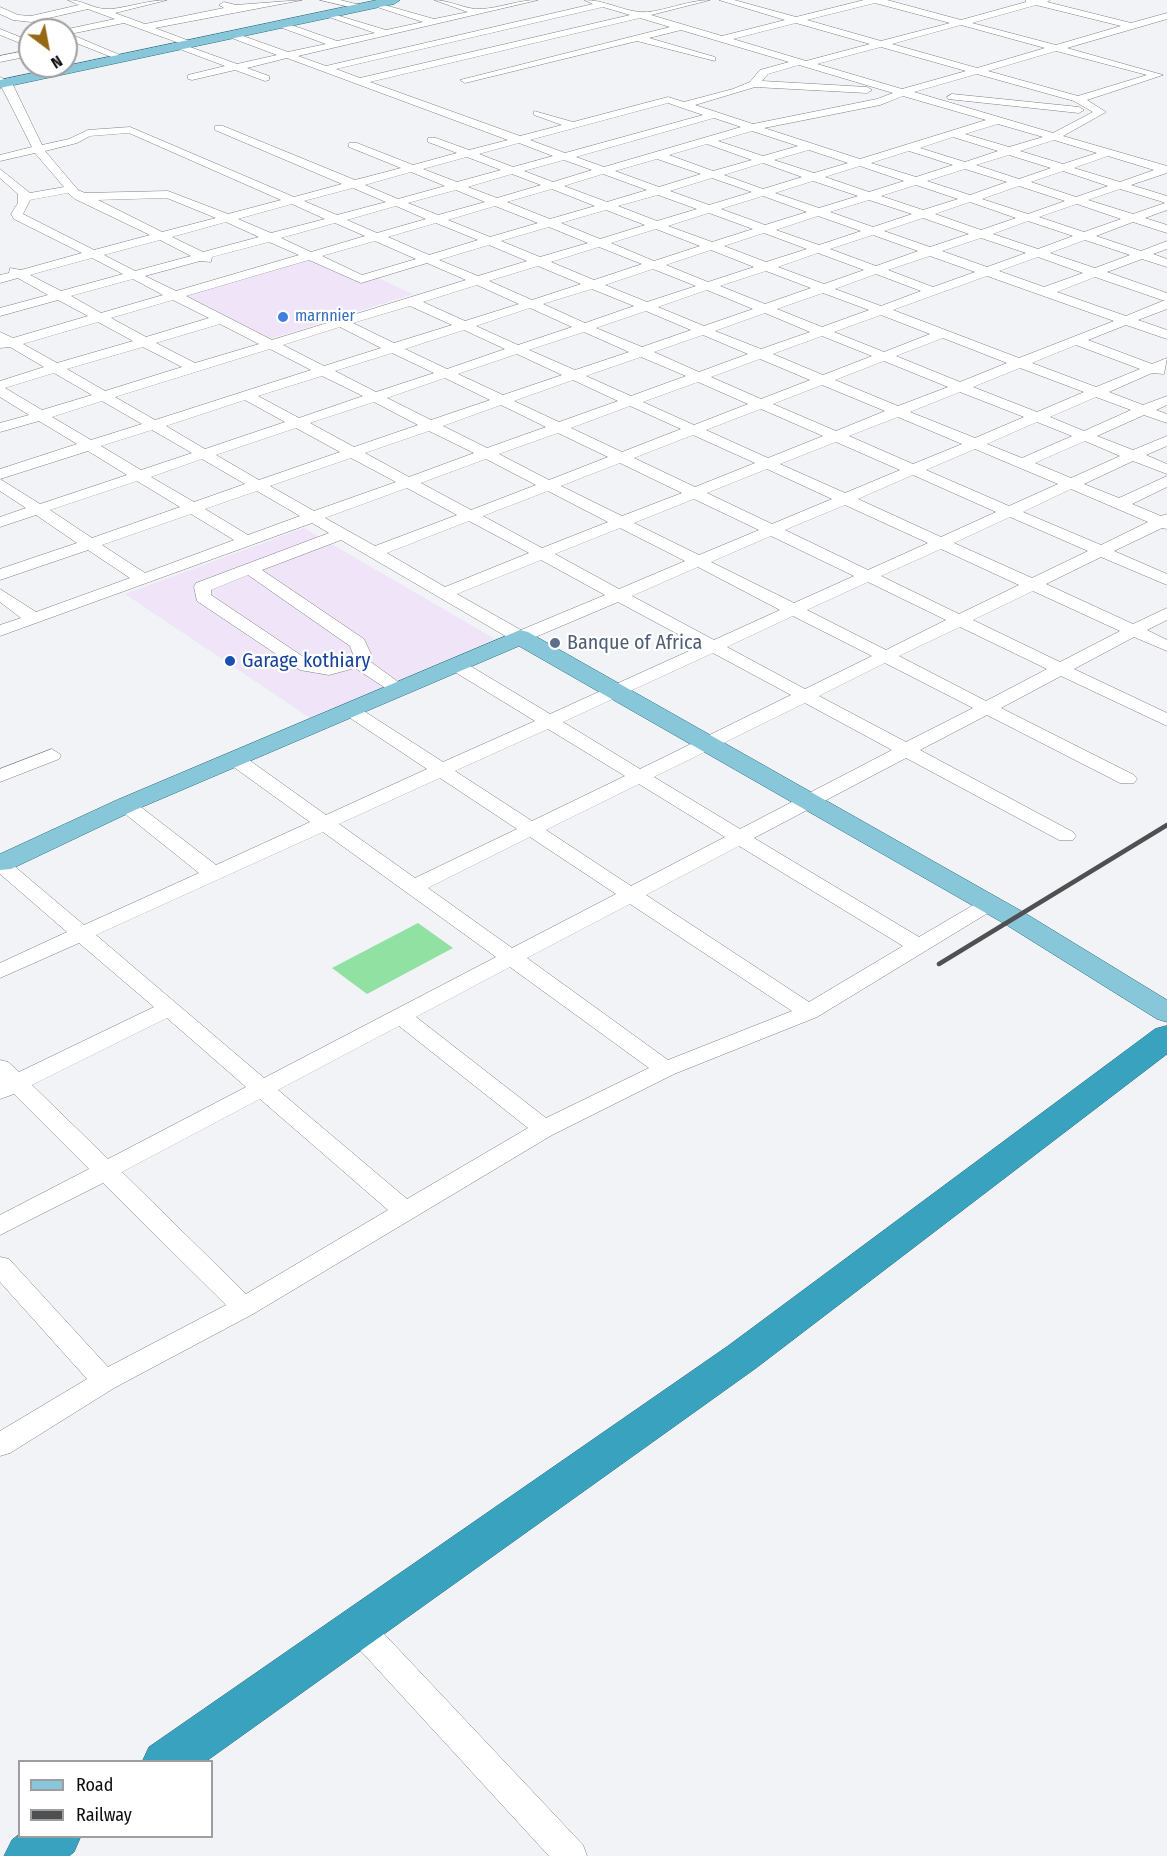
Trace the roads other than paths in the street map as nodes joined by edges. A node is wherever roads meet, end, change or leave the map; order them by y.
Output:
1 (73, 0) edge
2 (162, 0) edge
3 (297, 0) edge
4 (325, 0) edge
5 (394, 0) edge
6 (439, 0) edge
7 (589, 0) edge
8 (620, 0) edge
9 (705, 0) edge
10 (724, 0) edge
11 (875, 0) edge
12 (524, 1) edge
13 (1036, 1) edge
14 (218, 3) dead end
15 (377, 4) junction
16 (602, 4) junction
17 (89, 6) junction
18 (363, 7) junction
19 (236, 8) junction
20 (2, 12) edge
21 (104, 12) junction
22 (480, 13) junction
23 (206, 14) junction
24 (329, 14) junction
25 (561, 14) junction
26 (640, 15) junction
27 (1167, 15) edge
28 (125, 20) junction
29 (796, 20) junction
30 (435, 23) junction
31 (961, 23) junction
32 (280, 24) junction
33 (516, 24) junction
34 (598, 25) junction
35 (1131, 26) junction
36 (143, 27) junction
37 (681, 27) junction
38 (78, 31) edge
39 (251, 31) junction
40 (0, 32) edge
41 (386, 33) junction
42 (232, 35) junction
43 (471, 35) junction
44 (554, 36) junction
45 (639, 38) junction
46 (719, 38) junction
47 (18, 40) edge
48 (78, 40) edge
49 (82, 42) junction
50 (78, 43) edge
51 (337, 44) junction
52 (881, 44) junction
53 (184, 45) junction
54 (423, 46) junction
55 (508, 47) junction
56 (594, 48) junction
57 (675, 48) junction
58 (1056, 48) junction
59 (18, 55) edge
60 (288, 55) junction
61 (615, 55) dead end
62 (374, 57) junction
63 (122, 58) junction
64 (459, 58) junction
65 (0, 59) edge
66 (712, 59) dead end
67 (548, 60) junction
68 (803, 63) junction
69 (235, 67) junction
70 (325, 69) junction
71 (410, 70) junction
72 (977, 71) junction
73 (499, 72) junction
74 (192, 78) dead end
75 (264, 78) dead end
76 (465, 80) dead end
77 (361, 81) junction
78 (2, 82) edge
79 (754, 84) junction
80 (903, 92) junction
81 (1078, 99) junction
82 (684, 105) junction
83 (622, 112) junction
84 (1101, 112) junction
85 (537, 113) dead end
86 (714, 115) junction
87 (998, 120) junction
88 (572, 126) junction
89 (219, 128) dead end
90 (667, 128) junction
91 (754, 128) junction
92 (954, 134) junction
93 (1053, 137) junction
94 (432, 140) dead end
95 (519, 140) junction
96 (617, 141) junction
97 (710, 142) junction
98 (353, 146) dead end
99 (809, 146) junction
100 (36, 148) junction
101 (910, 148) junction
102 (1009, 151) junction
103 (468, 153) junction
104 (1107, 153) junction
105 (564, 156) junction
106 (660, 156) junction
107 (0, 158) edge
108 (762, 160) junction
109 (861, 163) junction
110 (965, 165) junction
111 (1062, 168) junction
112 (411, 169) junction
113 (512, 170) junction
114 (1166, 170) edge
115 (0, 172) edge
116 (607, 172) junction
117 (712, 175) junction
118 (814, 177) junction
119 (916, 181) junction
120 (1019, 182) junction
121 (350, 185) junction
122 (1120, 185) junction
123 (455, 186) junction
124 (555, 187) junction
125 (658, 191) junction
126 (74, 193) junction
127 (763, 193) junction
128 (869, 196) junction
129 (25, 197) junction
130 (970, 198) junction
131 (1077, 200) junction
132 (1167, 200) edge
133 (292, 201) junction
134 (394, 203) junction
135 (498, 203) junction
136 (606, 206) junction
137 (1167, 206) edge
138 (710, 209) junction
139 (818, 212) junction
140 (922, 214) junction
141 (227, 218) junction
142 (1028, 218) junction
143 (1133, 218) junction
144 (335, 219) junction
145 (437, 221) junction
146 (548, 223) junction
147 (657, 225) junction
148 (764, 229) junction
149 (1167, 229) edge
150 (872, 231) junction
151 (981, 234) junction
152 (159, 236) junction
153 (1084, 236) junction
154 (270, 237) junction
155 (378, 238) junction
156 (488, 242) junction
157 (599, 243) junction
158 (1167, 245) edge
159 (712, 246) junction
160 (818, 249) junction
161 (930, 251) junction
162 (1037, 253) junction
163 (92, 254) junction
164 (1142, 255) junction
165 (202, 256) junction
166 (312, 256) junction
167 (427, 259) junction
168 (538, 263) junction
169 (1167, 263) edge
170 (0, 264) edge
171 (654, 265) junction
172 (765, 267) junction
173 (876, 270) junction
174 (987, 271) junction
175 (1095, 273) junction
176 (18, 274) junction
177 (134, 275) junction
178 (243, 276) junction
179 (0, 279) edge
180 (477, 281) junction
181 (591, 285) junction
182 (707, 286) junction
183 (823, 289) junction
184 (933, 291) junction
185 (1044, 291) junction
186 (59, 296) junction
187 (175, 296) junction
188 (1167, 297) edge
189 (411, 301) junction
190 (531, 304) junction
191 (1167, 304) edge
192 (643, 307) junction
193 (765, 309) junction
194 (880, 310) junction
195 (0, 312) edge
196 (99, 318) junction
197 (221, 319) junction
198 (1126, 320) junction
199 (341, 323) junction
200 (464, 326) junction
201 (584, 327) junction
202 (702, 331) junction
203 (822, 332) junction
204 (942, 334) junction
205 (1167, 335) edge
206 (1075, 340) junction
207 (4, 342) edge
208 (144, 342) junction
209 (271, 345) junction
210 (394, 348) junction
211 (518, 350) junction
212 (641, 352) junction
213 (759, 355) junction
214 (883, 356) junction
215 (1167, 362) edge
216 (1019, 363) junction
217 (56, 368) junction
218 (193, 368) junction
219 (1151, 368) junction
220 (323, 371) junction
221 (446, 373) junction
222 (1167, 374) edge
223 (573, 375) junction
224 (699, 377) junction
225 (822, 380) junction
226 (0, 385) edge
227 (960, 386) junction
228 (0, 391) edge
229 (1096, 392) junction
230 (246, 395) junction
231 (104, 396) junction
232 (374, 397) junction
233 (502, 400) junction
234 (1167, 400) edge
235 (630, 401) junction
236 (760, 404) junction
237 (1143, 410) junction
238 (901, 412) junction
239 (40, 415) junction
240 (1038, 417) junction
241 (1167, 419) edge
242 (297, 423) junction
243 (154, 425) junction
244 (430, 425) junction
245 (559, 427) junction
246 (0, 428) edge
247 (690, 429) junction
248 (835, 436) junction
249 (1085, 436) junction
250 (1167, 440) edge
251 (974, 444) junction
252 (90, 446) junction
253 (353, 453) junction
254 (203, 454) junction
255 (486, 454) junction
256 (618, 456) junction
257 (1135, 456) junction
258 (767, 464) junction
259 (1021, 464) junction
260 (1167, 469) edge
261 (913, 470) junction
262 (0, 474) edge
263 (140, 476) junction
264 (1167, 481) edge
265 (408, 482) junction
266 (0, 484) edge
267 (1070, 484) junction
268 (257, 485) junction
269 (547, 486) junction
270 (695, 493) junction
271 (845, 499) junction
272 (1119, 504) junction
273 (192, 508) junction
274 (38, 509) junction
275 (1007, 512) junction
276 (469, 516) junction
277 (313, 517) junction
278 (0, 522) edge
279 (1165, 522) edge
280 (623, 524) junction
281 (771, 531) junction
282 (342, 534) junction
283 (248, 542) junction
284 (90, 543) junction
285 (940, 543) junction
286 (1100, 551) junction
287 (373, 553) junction
288 (542, 554) junction
289 (698, 562) junction
290 (250, 569) junction
291 (0, 575) edge
292 (866, 576) junction
293 (143, 579) junction
294 (1167, 580) edge
295 (1034, 586) junction
296 (444, 593) junction
297 (0, 594) edge
298 (618, 596) junction
299 (793, 610) junction
300 (1167, 613) edge
301 (34, 619) junction
302 (959, 620) junction
303 (0, 631) edge
304 (1133, 631) junction
305 (520, 638) junction
306 (1167, 646) edge
307 (715, 648) junction
308 (885, 656) junction
309 (358, 662) junction
310 (456, 665) junction
311 (1061, 669) junction
312 (399, 689) junction
313 (617, 692) junction
314 (804, 696) junction
315 (988, 709) junction
316 (350, 710) junction
317 (1167, 720) edge
318 (547, 722) junction
319 (707, 743) junction
320 (906, 750) junction
321 (52, 755) dead end
322 (235, 759) junction
323 (442, 771) junction
324 (0, 776) edge
325 (640, 779) junction
326 (1127, 779) dead end
327 (809, 801) junction
328 (126, 805) junction
329 (324, 823) junction
330 (531, 829) junction
331 (1065, 836) dead end
332 (741, 839) junction
333 (1, 863) edge
334 (214, 874) junction
335 (413, 887) junction
336 (631, 895) junction
337 (989, 904) junction
338 (84, 934) junction
339 (918, 946) junction
340 (511, 958) junction
341 (0, 971) edge
342 (170, 1008) junction
343 (809, 1012) junction
344 (1167, 1013) edge
345 (400, 1016) junction
346 (1167, 1037) edge
347 (666, 1069) junction
348 (5, 1081) edge
349 (263, 1088) junction
350 (544, 1129) junction
351 (105, 1171) junction
352 (405, 1211) junction
353 (0, 1226) edge
354 (0, 1266) edge
355 (244, 1307) junction
356 (105, 1381) junction
357 (0, 1445) edge
358 (359, 1628) junction
359 (167, 1760) edge
360 (54, 1838) edge
361 (29, 1856) edge
362 (571, 1856) edge

1 - 17 street
2 - 21 street
3 - 19 street
4 - 18 street
5 - 15 main road
6 - 22 street
7 - 16 street
8 - 16 street
9 - 26 street
10 - 29 street
11 - 29 street
11 - 31 street
12 - 22 street
12 - 25 street
13 - 31 street
13 - 35 street
14 - 19 street
15 - 18 main road
15 - 30 street
16 - 25 street
16 - 26 street
17 - 20 street
17 - 21 street
18 - 24 main road
19 - 23 street
21 - 28 street
22 - 30 street
22 - 33 street
23 - 36 street
23 - 39 street
24 - 32 main road
24 - 41 street
25 - 33 street
25 - 34 street
26 - 34 street
26 - 37 street
27 - 35 street
28 - 36 street
28 - 38 street
29 - 46 street
29 - 52 street
30 - 41 street
30 - 43 street
31 - 52 street
31 - 58 street
32 - 39 main road
32 - 51 street
33 - 43 street
33 - 44 street
34 - 44 street
34 - 45 street
35 - 58 street
36 - 53 street
37 - 45 street
37 - 46 street
39 - 42 main road
40 - 47 street
41 - 51 street
41 - 54 street
42 - 53 main road
42 - 60 street
43 - 54 street
43 - 55 street
44 - 55 street
44 - 56 street
45 - 56 street
45 - 57 street
46 - 57 street
46 - 68 street
48 - 49 street
49 - 50 street
49 - 63 street
51 - 60 street
51 - 62 street
52 - 68 street
52 - 72 street
53 - 63 main road
53 - 69 street
54 - 62 street
54 - 64 street
55 - 64 street
55 - 67 street
56 - 61 street
56 - 67 street
57 - 66 street
58 - 72 street
58 - 81 street
59 - 65 street
60 - 69 street
60 - 70 street
62 - 70 street
62 - 71 street
63 - 78 main road
64 - 71 street
64 - 73 street
67 - 73 street
68 - 79 street
68 - 80 street
69 - 74 street
69 - 75 street
70 - 77 street
71 - 77 street
72 - 80 street
72 - 81 street
73 - 76 street
77 - 95 street
78 - 100 street
79 - 80 street
79 - 82 street
80 - 84 street
80 - 87 street
80 - 91 street
81 - 84 street
82 - 83 street
82 - 86 street
83 - 88 street
83 - 90 street
84 - 93 street
85 - 88 street
86 - 90 street
86 - 91 street
87 - 92 street
87 - 93 street
88 - 95 street
88 - 96 street
89 - 121 street
90 - 96 street
90 - 97 street
91 - 97 street
91 - 99 street
92 - 101 street
92 - 102 street
93 - 102 street
93 - 104 street
94 - 103 street
95 - 103 street
95 - 105 street
96 - 105 street
96 - 106 street
97 - 106 street
97 - 108 street
98 - 112 street
99 - 108 street
99 - 109 street
100 - 107 street
100 - 126 street
100 - 133 street
101 - 109 street
101 - 110 street
102 - 110 street
102 - 111 street
103 - 112 street
103 - 113 street
104 - 111 street
104 - 114 street
105 - 113 street
105 - 116 street
106 - 116 street
106 - 117 street
108 - 117 street
108 - 118 street
109 - 118 street
109 - 119 street
110 - 119 street
110 - 120 street
111 - 120 street
111 - 122 street
112 - 121 street
112 - 123 street
113 - 123 street
113 - 124 street
114 - 122 street
115 - 129 street
116 - 124 street
116 - 125 street
117 - 125 street
117 - 127 street
118 - 127 street
118 - 128 street
119 - 128 street
119 - 130 street
120 - 130 street
120 - 131 street
121 - 133 street
121 - 134 street
122 - 131 street
122 - 132 street
123 - 134 street
123 - 135 street
124 - 135 street
124 - 136 street
125 - 136 street
125 - 138 street
126 - 129 street
126 - 141 street
126 - 152 street
127 - 138 street
127 - 139 street
128 - 139 street
128 - 140 street
129 - 163 street
130 - 140 street
130 - 142 street
131 - 142 street
131 - 143 street
133 - 141 street
133 - 144 street
134 - 144 street
134 - 145 street
135 - 145 street
135 - 146 street
136 - 146 street
136 - 147 street
137 - 143 street
138 - 147 street
138 - 148 street
139 - 148 street
139 - 150 street
140 - 150 street
140 - 151 street
141 - 152 street
141 - 154 street
142 - 151 street
142 - 153 street
143 - 149 street
143 - 153 street
144 - 154 street
144 - 155 street
145 - 155 street
145 - 156 street
146 - 156 street
146 - 157 street
147 - 157 street
147 - 159 street
148 - 159 street
148 - 160 street
150 - 160 street
150 - 161 street
151 - 161 street
151 - 162 street
152 - 163 street
152 - 165 street
153 - 162 street
153 - 164 street
154 - 165 street
154 - 166 street
155 - 166 street
155 - 167 street
156 - 167 street
156 - 168 street
157 - 168 street
157 - 171 street
158 - 164 street
159 - 171 street
159 - 172 street
160 - 172 street
160 - 173 street
161 - 173 street
161 - 174 street
162 - 174 street
162 - 175 street
163 - 176 street
163 - 177 street
164 - 169 street
164 - 175 street
165 - 177 street
165 - 178 street
166 - 167 street
166 - 178 street
167 - 180 street
168 - 180 street
168 - 181 street
170 - 176 street
171 - 181 street
171 - 182 street
172 - 182 street
172 - 183 street
173 - 183 street
173 - 184 street
174 - 184 street
174 - 185 street
175 - 185 street
175 - 188 street
176 - 179 street
176 - 186 street
177 - 186 street
177 - 187 street
178 - 187 street
180 - 189 street
180 - 190 street
181 - 190 street
181 - 192 street
182 - 192 street
182 - 193 street
183 - 193 street
183 - 194 street
184 - 194 street
185 - 198 street
186 - 195 street
186 - 196 street
187 - 196 street
187 - 197 street
189 - 199 street
189 - 200 street
190 - 200 street
190 - 201 street
191 - 198 street
192 - 201 street
192 - 202 street
193 - 202 street
193 - 203 street
194 - 203 street
194 - 204 street
196 - 207 street
196 - 208 street
197 - 208 street
197 - 209 street
198 - 205 street
198 - 206 street
199 - 209 street
199 - 210 street
200 - 210 street
200 - 211 street
201 - 211 street
201 - 212 street
202 - 212 street
202 - 213 street
203 - 213 street
203 - 214 street
204 - 214 street
204 - 216 street
206 - 216 street
206 - 219 street
207 - 217 street
208 - 217 street
208 - 218 street
209 - 218 street
209 - 220 street
210 - 220 street
210 - 221 street
211 - 221 street
211 - 223 street
212 - 223 street
212 - 224 street
213 - 224 street
213 - 225 street
214 - 225 street
214 - 227 street
215 - 219 street
216 - 227 street
216 - 229 street
217 - 226 street
217 - 231 street
218 - 231 street
219 - 222 street
219 - 229 street
220 - 230 street
220 - 232 street
221 - 232 street
221 - 233 street
223 - 233 street
223 - 235 street
224 - 235 street
224 - 236 street
225 - 236 street
225 - 238 street
227 - 238 street
227 - 240 street
228 - 239 street
229 - 237 street
229 - 240 street
230 - 242 street
230 - 243 street
231 - 239 street
231 - 243 street
232 - 242 street
232 - 244 street
233 - 244 street
233 - 245 street
234 - 237 street
235 - 245 street
235 - 247 street
236 - 247 street
236 - 248 street
237 - 241 street
237 - 249 street
238 - 248 street
238 - 251 street
239 - 246 street
239 - 252 street
240 - 249 street
240 - 251 street
242 - 253 street
242 - 254 street
243 - 252 street
243 - 254 street
244 - 253 street
244 - 255 street
245 - 255 street
245 - 256 street
247 - 256 street
247 - 258 street
248 - 258 street
248 - 261 street
249 - 257 street
249 - 259 street
250 - 257 street
251 - 259 street
251 - 261 street
252 - 262 street
252 - 263 street
253 - 265 street
253 - 268 street
254 - 263 street
254 - 268 street
255 - 265 street
255 - 269 street
256 - 269 street
256 - 270 street
257 - 260 street
257 - 267 street
258 - 270 street
258 - 271 street
259 - 267 street
261 - 271 street
261 - 275 street
263 - 273 street
263 - 274 street
264 - 272 street
265 - 276 street
265 - 277 street
266 - 274 street
267 - 272 street
267 - 275 street
268 - 273 street
268 - 277 street
269 - 276 street
269 - 280 street
270 - 280 street
270 - 281 street
271 - 281 street
271 - 285 street
272 - 279 street
273 - 283 street
273 - 284 street
274 - 278 street
274 - 284 street
275 - 285 street
275 - 286 street
276 - 287 street
276 - 288 street
277 - 282 street
277 - 283 street
279 - 286 street
280 - 288 street
280 - 289 street
281 - 289 street
281 - 292 street
282 - 287 street
282 - 290 street
283 - 293 street
284 - 291 street
284 - 293 street
285 - 292 street
285 - 295 street
286 - 294 street
286 - 295 street
287 - 296 street
288 - 296 street
288 - 298 street
289 - 298 street
289 - 299 street
290 - 309 street
290 - 309 street
292 - 299 street
292 - 302 street
293 - 301 street
295 - 302 street
295 - 304 street
296 - 305 street
297 - 301 street
298 - 305 street
298 - 307 street
299 - 307 street
299 - 308 street
300 - 304 street
301 - 303 street
302 - 308 street
302 - 311 street
304 - 306 street
304 - 311 street
305 - 310 main road
305 - 313 main road
307 - 313 street
307 - 314 street
308 - 314 street
308 - 315 street
309 - 312 street
310 - 312 main road
310 - 318 street
311 - 315 street
311 - 317 street
312 - 316 main road
313 - 318 street
313 - 319 main road
314 - 319 street
314 - 320 street
315 - 320 street
315 - 326 street
316 - 322 main road
316 - 323 street
318 - 323 street
318 - 325 street
319 - 325 street
319 - 327 main road
320 - 327 street
320 - 331 street
321 - 324 street
322 - 328 main road
322 - 329 street
323 - 329 street
323 - 330 street
325 - 330 street
325 - 332 street
327 - 332 street
327 - 337 main road
328 - 333 main road
328 - 334 street
329 - 334 street
329 - 335 street
330 - 335 street
330 - 336 street
332 - 336 street
332 - 339 street
333 - 338 street
334 - 338 street
335 - 340 street
336 - 340 street
336 - 343 street
337 - 339 street
337 - 344 main road
338 - 341 street
338 - 342 street
339 - 343 street
340 - 345 street
340 - 347 street
342 - 348 street
342 - 349 street
343 - 347 street
345 - 349 street
345 - 350 street
346 - 358 highway
347 - 350 street
348 - 351 street
349 - 351 street
349 - 352 street
350 - 352 street
351 - 353 street
351 - 355 street
352 - 355 street
354 - 356 street
355 - 356 street
356 - 357 street
358 - 359 highway
358 - 362 street
360 - 361 highway

